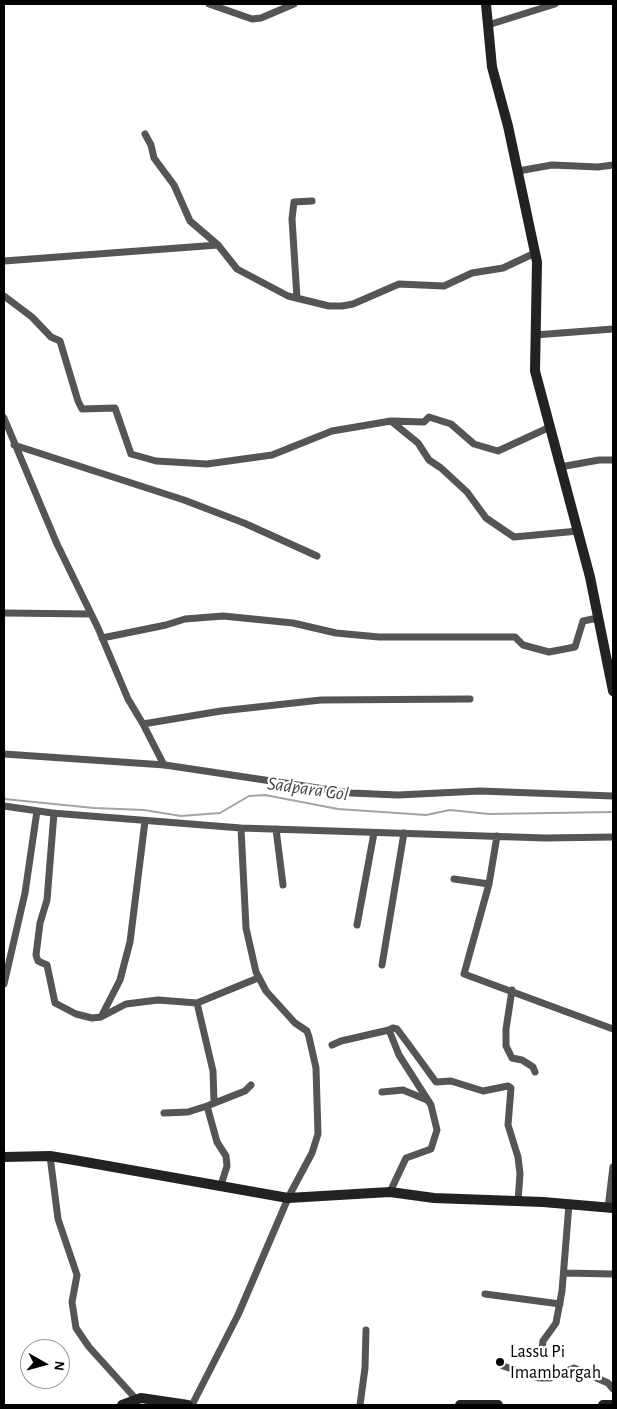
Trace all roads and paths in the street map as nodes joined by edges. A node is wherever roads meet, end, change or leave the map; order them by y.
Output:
1 (209, 4) edge
2 (294, 4) edge
3 (486, 4) edge
4 (555, 4) edge
5 (488, 25) junction
6 (145, 134) dead end
7 (613, 165) edge
8 (518, 172) junction
9 (312, 201) dead end
10 (218, 246) junction
11 (535, 253) junction
12 (4, 261) edge
13 (4, 296) edge
14 (297, 298) junction
15 (613, 329) edge
16 (535, 335) junction
17 (4, 418) edge
18 (391, 421) junction
19 (550, 427) junction
20 (6, 429) edge
21 (14, 445) junction
22 (613, 460) edge
23 (560, 467) junction
24 (578, 530) junction
25 (317, 556) dead end
26 (4, 613) edge
27 (91, 614) junction
28 (598, 618) junction
29 (102, 638) junction
30 (613, 691) edge
31 (470, 699) dead end
32 (143, 724) junction
33 (4, 754) edge
34 (164, 764) junction
35 (613, 796) edge
36 (4, 806) edge
37 (37, 811) junction
38 (54, 813) junction
39 (145, 821) junction
40 (241, 828) junction
41 (276, 830) junction
42 (374, 833) junction
43 (404, 833) junction
44 (497, 836) junction
45 (613, 837) edge
46 (454, 879) dead end
47 (489, 884) junction
48 (283, 885) dead end
49 (357, 925) dead end
50 (382, 965) dead end
51 (258, 978) junction
52 (4, 984) edge
53 (512, 990) junction
54 (197, 1003) junction
55 (101, 1017) junction
56 (613, 1029) edge
57 (389, 1030) junction
58 (332, 1045) dead end
59 (535, 1072) dead end
60 (251, 1085) dead end
61 (382, 1092) dead end
62 (428, 1101) junction
63 (214, 1102) junction
64 (207, 1106) junction
65 (164, 1113) dead end
66 (50, 1156) junction
67 (4, 1157) edge
68 (613, 1167) edge
69 (220, 1185) junction
70 (390, 1192) junction
71 (288, 1198) junction
72 (518, 1201) junction
73 (569, 1204) junction
74 (610, 1208) edge
75 (564, 1273) junction
76 (613, 1274) edge
77 (486, 1294) dead end
78 (560, 1304) junction
79 (366, 1330) dead end
80 (542, 1349) dead end
81 (503, 1366) dead end
82 (613, 1389) edge
83 (136, 1399) junction
84 (122, 1405) edge
85 (188, 1405) edge
86 (192, 1405) edge
87 (360, 1405) edge
88 (460, 1405) edge
89 (498, 1405) edge
90 (603, 1405) edge
91 (613, 1405) edge

1 - 2 street
3 - 5 main road
4 - 5 street
5 - 8 main road
6 - 10 street
7 - 8 street
8 - 11 main road
9 - 14 street
10 - 12 street
10 - 14 street
11 - 14 street
11 - 16 main road
13 - 18 street
15 - 16 street
16 - 19 main road
17 - 20 street
18 - 19 street
18 - 24 street
19 - 23 main road
20 - 21 street
21 - 25 street
21 - 27 street
22 - 23 street
23 - 24 main road
24 - 28 main road
26 - 27 street
27 - 29 street
28 - 29 street
28 - 30 main road
29 - 32 street
31 - 32 street
32 - 34 street
33 - 34 street
34 - 35 street
36 - 37 street
37 - 38 street
37 - 52 street
38 - 39 street
38 - 55 street
39 - 40 street
39 - 55 street
40 - 41 street
40 - 51 street
41 - 42 street
41 - 48 street
42 - 43 street
42 - 49 street
43 - 44 street
43 - 50 street
44 - 45 street
44 - 47 street
46 - 47 street
47 - 53 street
51 - 54 street
51 - 71 street
53 - 56 street
53 - 59 street
54 - 55 street
54 - 63 street
57 - 58 street
57 - 62 street
57 - 72 street
60 - 63 street
61 - 62 street
62 - 70 street
63 - 64 street
64 - 65 street
64 - 69 street
66 - 67 main road
66 - 69 main road
66 - 83 street
68 - 74 street
69 - 71 main road
70 - 71 main road
70 - 72 main road
71 - 86 street
72 - 73 main road
73 - 74 main road
73 - 75 street
75 - 76 street
75 - 78 street
77 - 78 street
78 - 80 street
79 - 87 street
81 - 82 street
83 - 84 main road
83 - 85 main road
88 - 89 main road
90 - 91 main road

